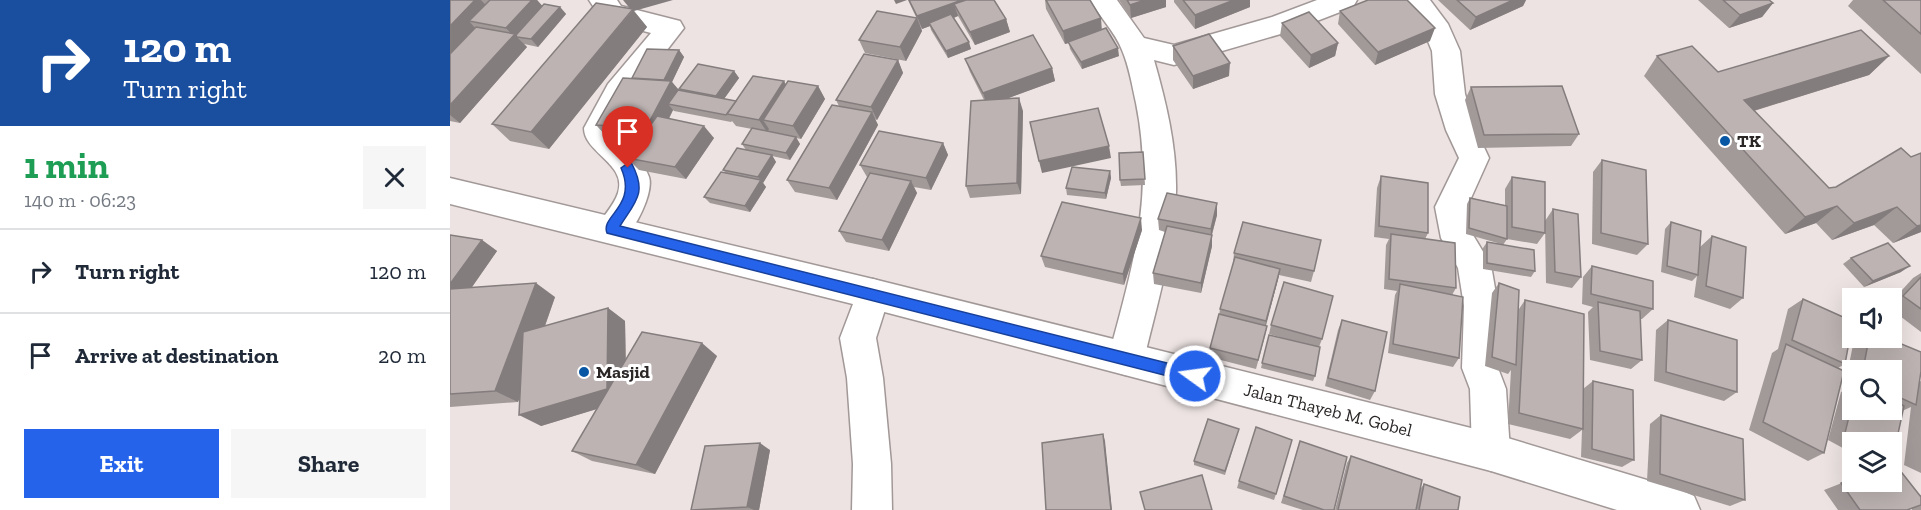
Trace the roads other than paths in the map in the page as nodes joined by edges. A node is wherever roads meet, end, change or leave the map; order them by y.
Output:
1 (602, 0) edge
2 (1103, 0) edge
3 (1344, 0) edge
4 (1416, 0) edge
5 (1135, 46) junction
6 (450, 191) edge
7 (611, 230) junction
8 (873, 294) junction
9 (1126, 359) junction
10 (1491, 452) junction
11 (872, 510) edge
12 (1680, 510) edge

1 - 7 main road
2 - 5 main road
3 - 5 main road
4 - 10 main road
5 - 9 main road
6 - 7 main road, Jalan Thayeb M. Gobel
7 - 8 main road, Jalan Thayeb M. Gobel
8 - 9 main road, Jalan Thayeb M. Gobel
8 - 11 main road
9 - 10 main road, Jalan Thayeb M. Gobel
10 - 12 main road, Jalan Thayeb M. Gobel

